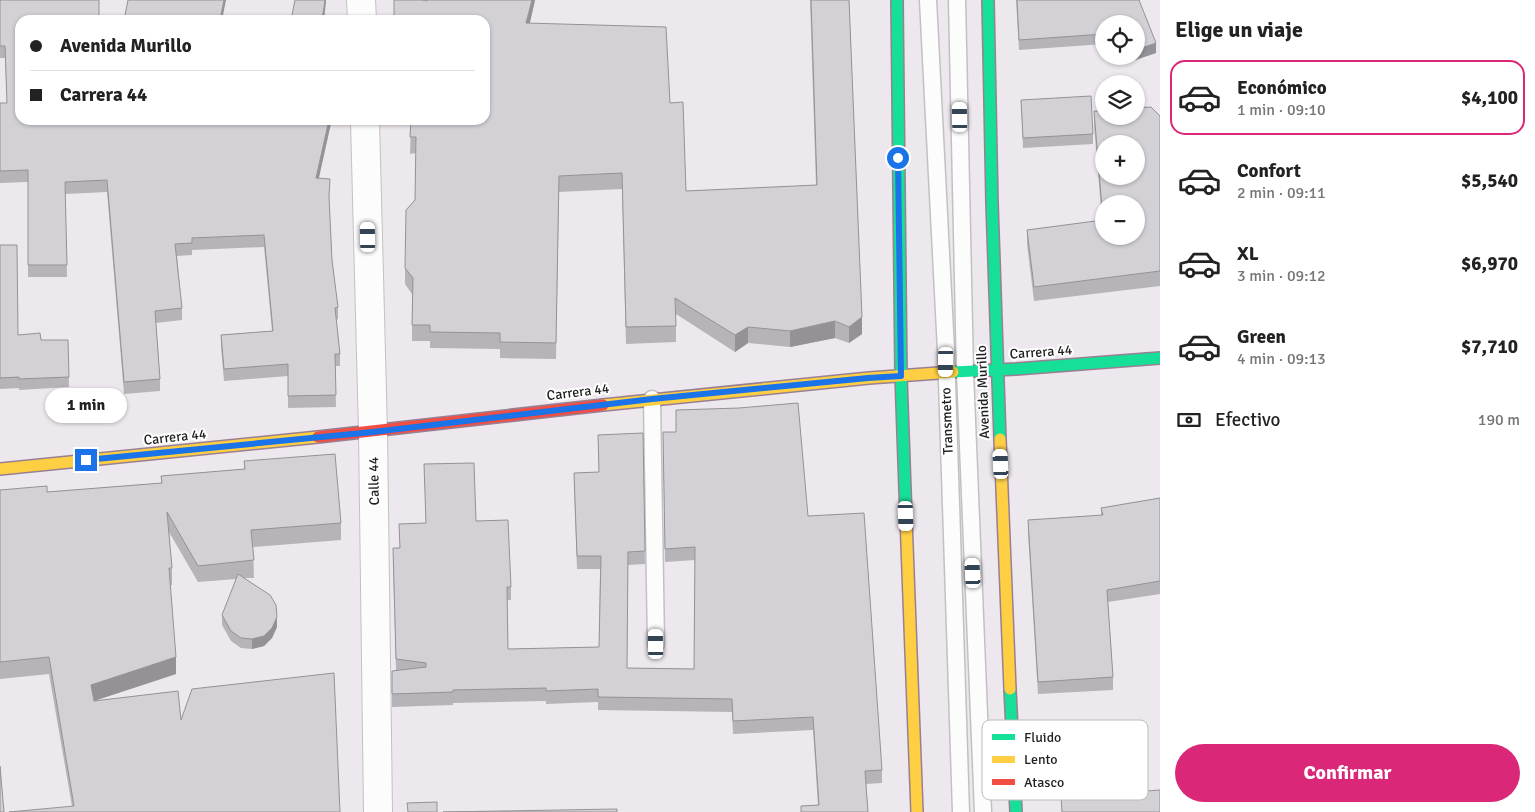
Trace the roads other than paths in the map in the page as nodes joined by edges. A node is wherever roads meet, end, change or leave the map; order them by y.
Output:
1 (361, 0) edge
2 (897, 0) edge
3 (928, 0) edge
4 (957, 0) edge
5 (988, 0) edge
6 (362, 15) edge
7 (365, 125) edge
8 (1160, 358) edge
9 (996, 370) junction
10 (945, 372) junction
11 (965, 372) junction
12 (901, 376) junction
13 (652, 399) junction
14 (373, 432) junction
15 (0, 469) edge
16 (656, 644) dead end
17 (1012, 720) edge
18 (982, 788) edge
19 (378, 812) edge
20 (918, 812) edge
21 (961, 812) edge

1 - 6 street
2 - 12 main road
3 - 10 lane, Transmetro
4 - 11 lane, Transmetro
5 - 9 main road, Avenida Murillo
7 - 14 street, Calle 44
8 - 9 main road, Carrera 44
9 - 11 main road, Carrera 44
9 - 17 main road, Avenida Murillo
10 - 11 main road, Carrera 44
10 - 12 main road, Carrera 44
10 - 21 lane, Transmetro
11 - 18 lane, Transmetro
12 - 13 main road, Carrera 44
12 - 20 main road
13 - 14 main road, Carrera 44
13 - 16 lane
14 - 15 main road, Carrera 44
14 - 19 street, Calle 44

